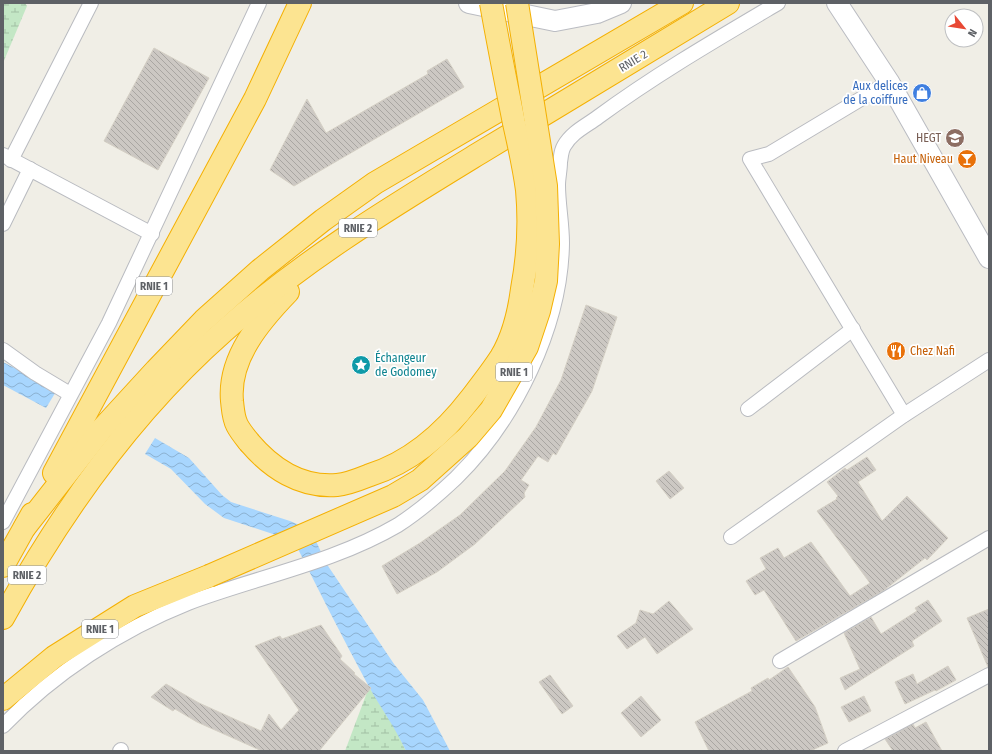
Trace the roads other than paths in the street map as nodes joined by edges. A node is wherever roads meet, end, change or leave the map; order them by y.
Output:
1 (91, 3) edge
2 (259, 3) edge
3 (300, 3) edge
4 (469, 3) edge
5 (490, 3) edge
6 (517, 3) edge
7 (621, 3) edge
8 (682, 3) edge
9 (728, 3) edge
10 (778, 3) edge
11 (837, 3) edge
12 (889, 82) junction
13 (7, 157) edge
14 (30, 169) junction
15 (3, 224) edge
16 (152, 234) junction
17 (328, 248) junction
18 (989, 258) edge
19 (853, 329) junction
20 (3, 350) edge
21 (989, 360) edge
22 (70, 394) junction
23 (748, 409) dead end
24 (904, 415) junction
25 (3, 522) edge
26 (25, 526) junction
27 (731, 537) dead end
28 (989, 538) edge
29 (3, 566) edge
30 (3, 618) edge
31 (780, 661) dead end
32 (989, 675) edge
33 (3, 699) edge
34 (3, 726) edge
35 (846, 751) edge

1 - 13 street
2 - 16 street
3 - 26 highway, RNIE 1
4 - 7 street
5 - 17 highway, bridge
6 - 33 highway, RNIE 1, bridge
8 - 26 highway, RNIE 2 / RNIE 2
9 - 17 highway, RNIE 2 / RNIE 2
10 - 34 street
11 - 12 street
12 - 18 street
12 - 19 street
13 - 14 street
14 - 15 street
14 - 16 street
16 - 22 street
17 - 30 highway, RNIE 2 / RNIE 2
19 - 23 street
19 - 24 street
20 - 22 street
21 - 24 street
22 - 25 street
24 - 27 street
26 - 29 highway, RNIE 1
28 - 31 street
32 - 35 street

